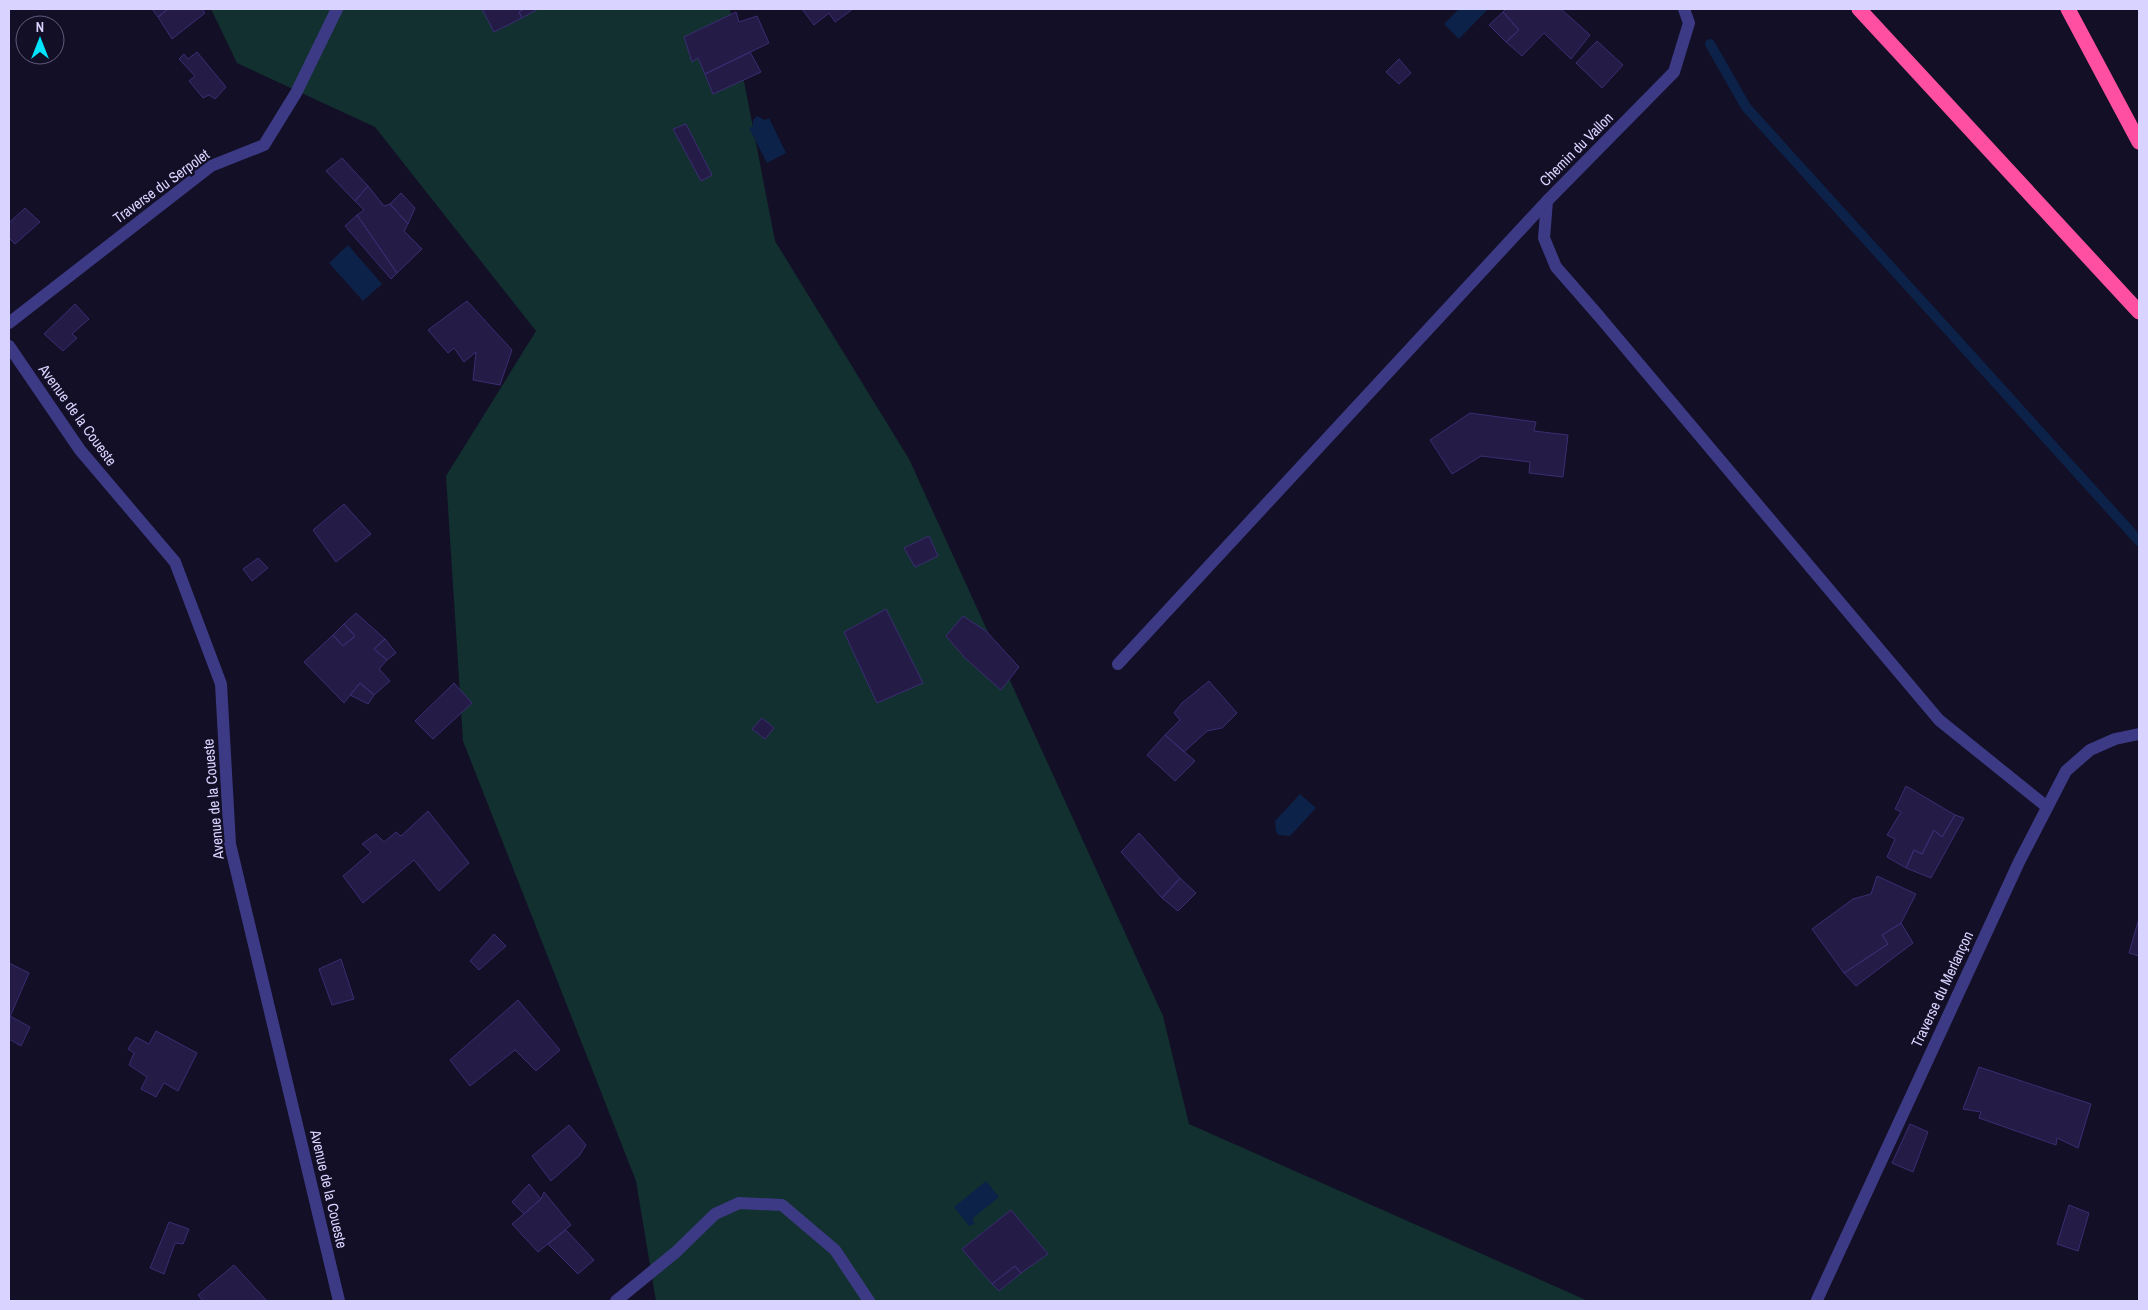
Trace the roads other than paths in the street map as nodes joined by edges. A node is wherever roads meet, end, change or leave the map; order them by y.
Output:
1 (337, 9) edge
2 (1684, 9) edge
3 (1859, 9) edge
4 (2068, 9) edge
5 (2139, 142) edge
6 (1547, 201) junction
7 (2139, 312) edge
8 (9, 322) edge
9 (9, 346) edge
10 (1118, 664) dead end
11 (2139, 734) edge
12 (2047, 807) junction
13 (1817, 1300) dead end
14 (339, 1301) edge
15 (616, 1301) edge
16 (869, 1301) edge

1 - 8 street, Traverse du Serpolet
2 - 6 street, Chemin du Vallon
3 - 7 highway
4 - 5 highway
6 - 10 street
6 - 12 street, Chemin du Vallon
9 - 14 street, Avenue de la Coueste
11 - 12 street, Traverse du Merlançon
12 - 13 street, Traverse du Merlançon
15 - 16 street

